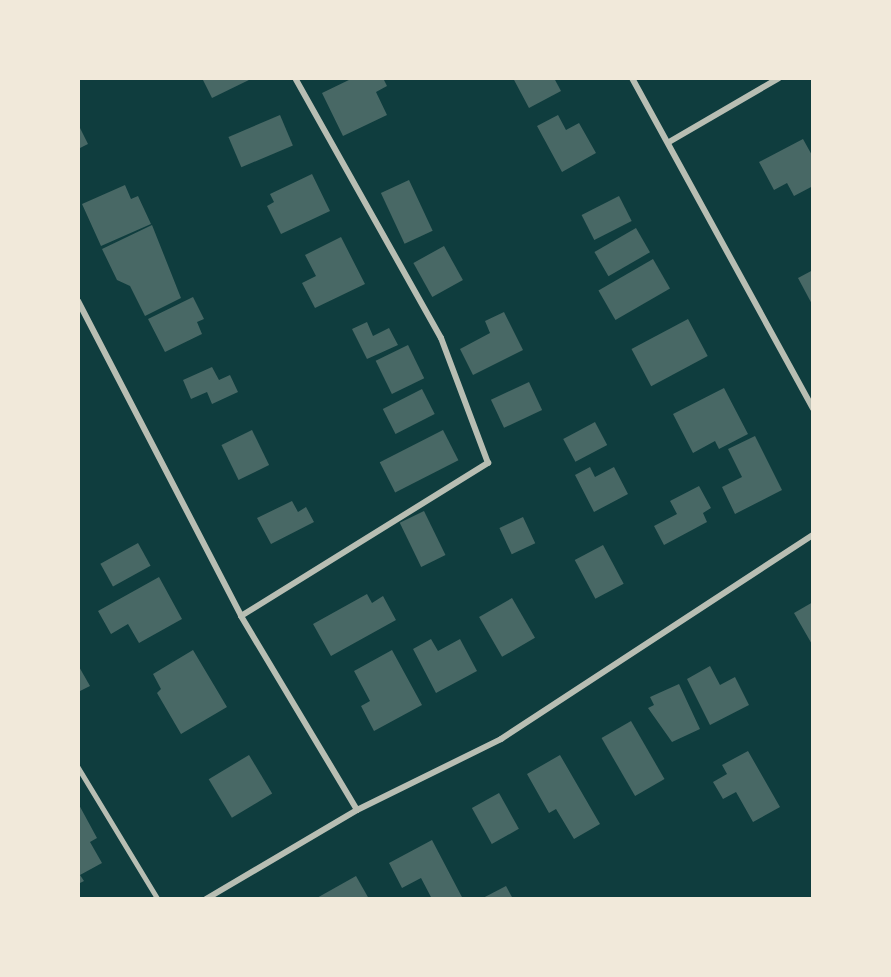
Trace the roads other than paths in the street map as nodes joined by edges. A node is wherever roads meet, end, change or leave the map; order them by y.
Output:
1 (295, 78) edge
2 (632, 78) edge
3 (779, 78) edge
4 (669, 142) junction
5 (78, 301) edge
6 (813, 409) edge
7 (813, 535) edge
8 (241, 616) junction
9 (78, 767) edge
10 (357, 810) junction
11 (158, 899) edge
12 (206, 899) edge

1 - 8 street
2 - 4 street
3 - 4 street
4 - 6 street
5 - 8 street
7 - 10 street
8 - 10 street
9 - 11 lane
10 - 12 street

